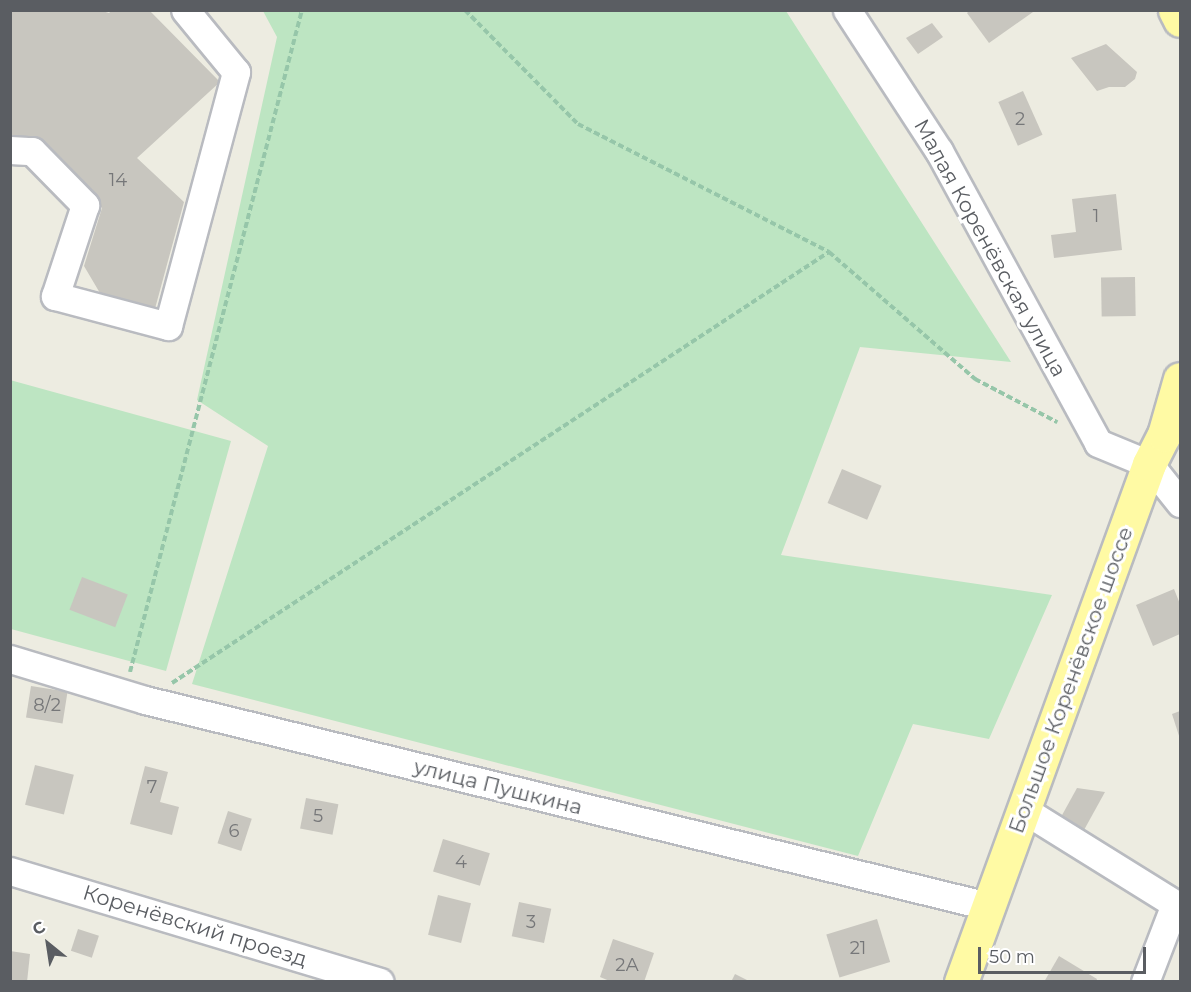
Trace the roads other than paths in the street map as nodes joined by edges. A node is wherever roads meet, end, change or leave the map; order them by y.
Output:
1 (185, 10) edge
2 (847, 10) edge
3 (1175, 10) edge
4 (1180, 20) edge
5 (10, 150) edge
6 (1180, 379) edge
7 (1149, 464) junction
8 (1180, 503) edge
9 (10, 659) edge
10 (1024, 810) junction
11 (10, 871) edge
12 (988, 906) junction
13 (381, 981) edge
14 (961, 981) edge
15 (1145, 981) edge

1 - 5 street
2 - 7 street, Малая Коренёвская улица
3 - 4 main road
6 - 7 main road, Большое Коренёвское шоссе
7 - 8 street
7 - 10 main road, Большое Коренёвское шоссе
9 - 12 street, улица Пушкина
10 - 12 main road, Большое Коренёвское шоссе
10 - 15 street
11 - 13 street, Коренёвский проезд
12 - 14 main road, Большое Коренёвское шоссе

